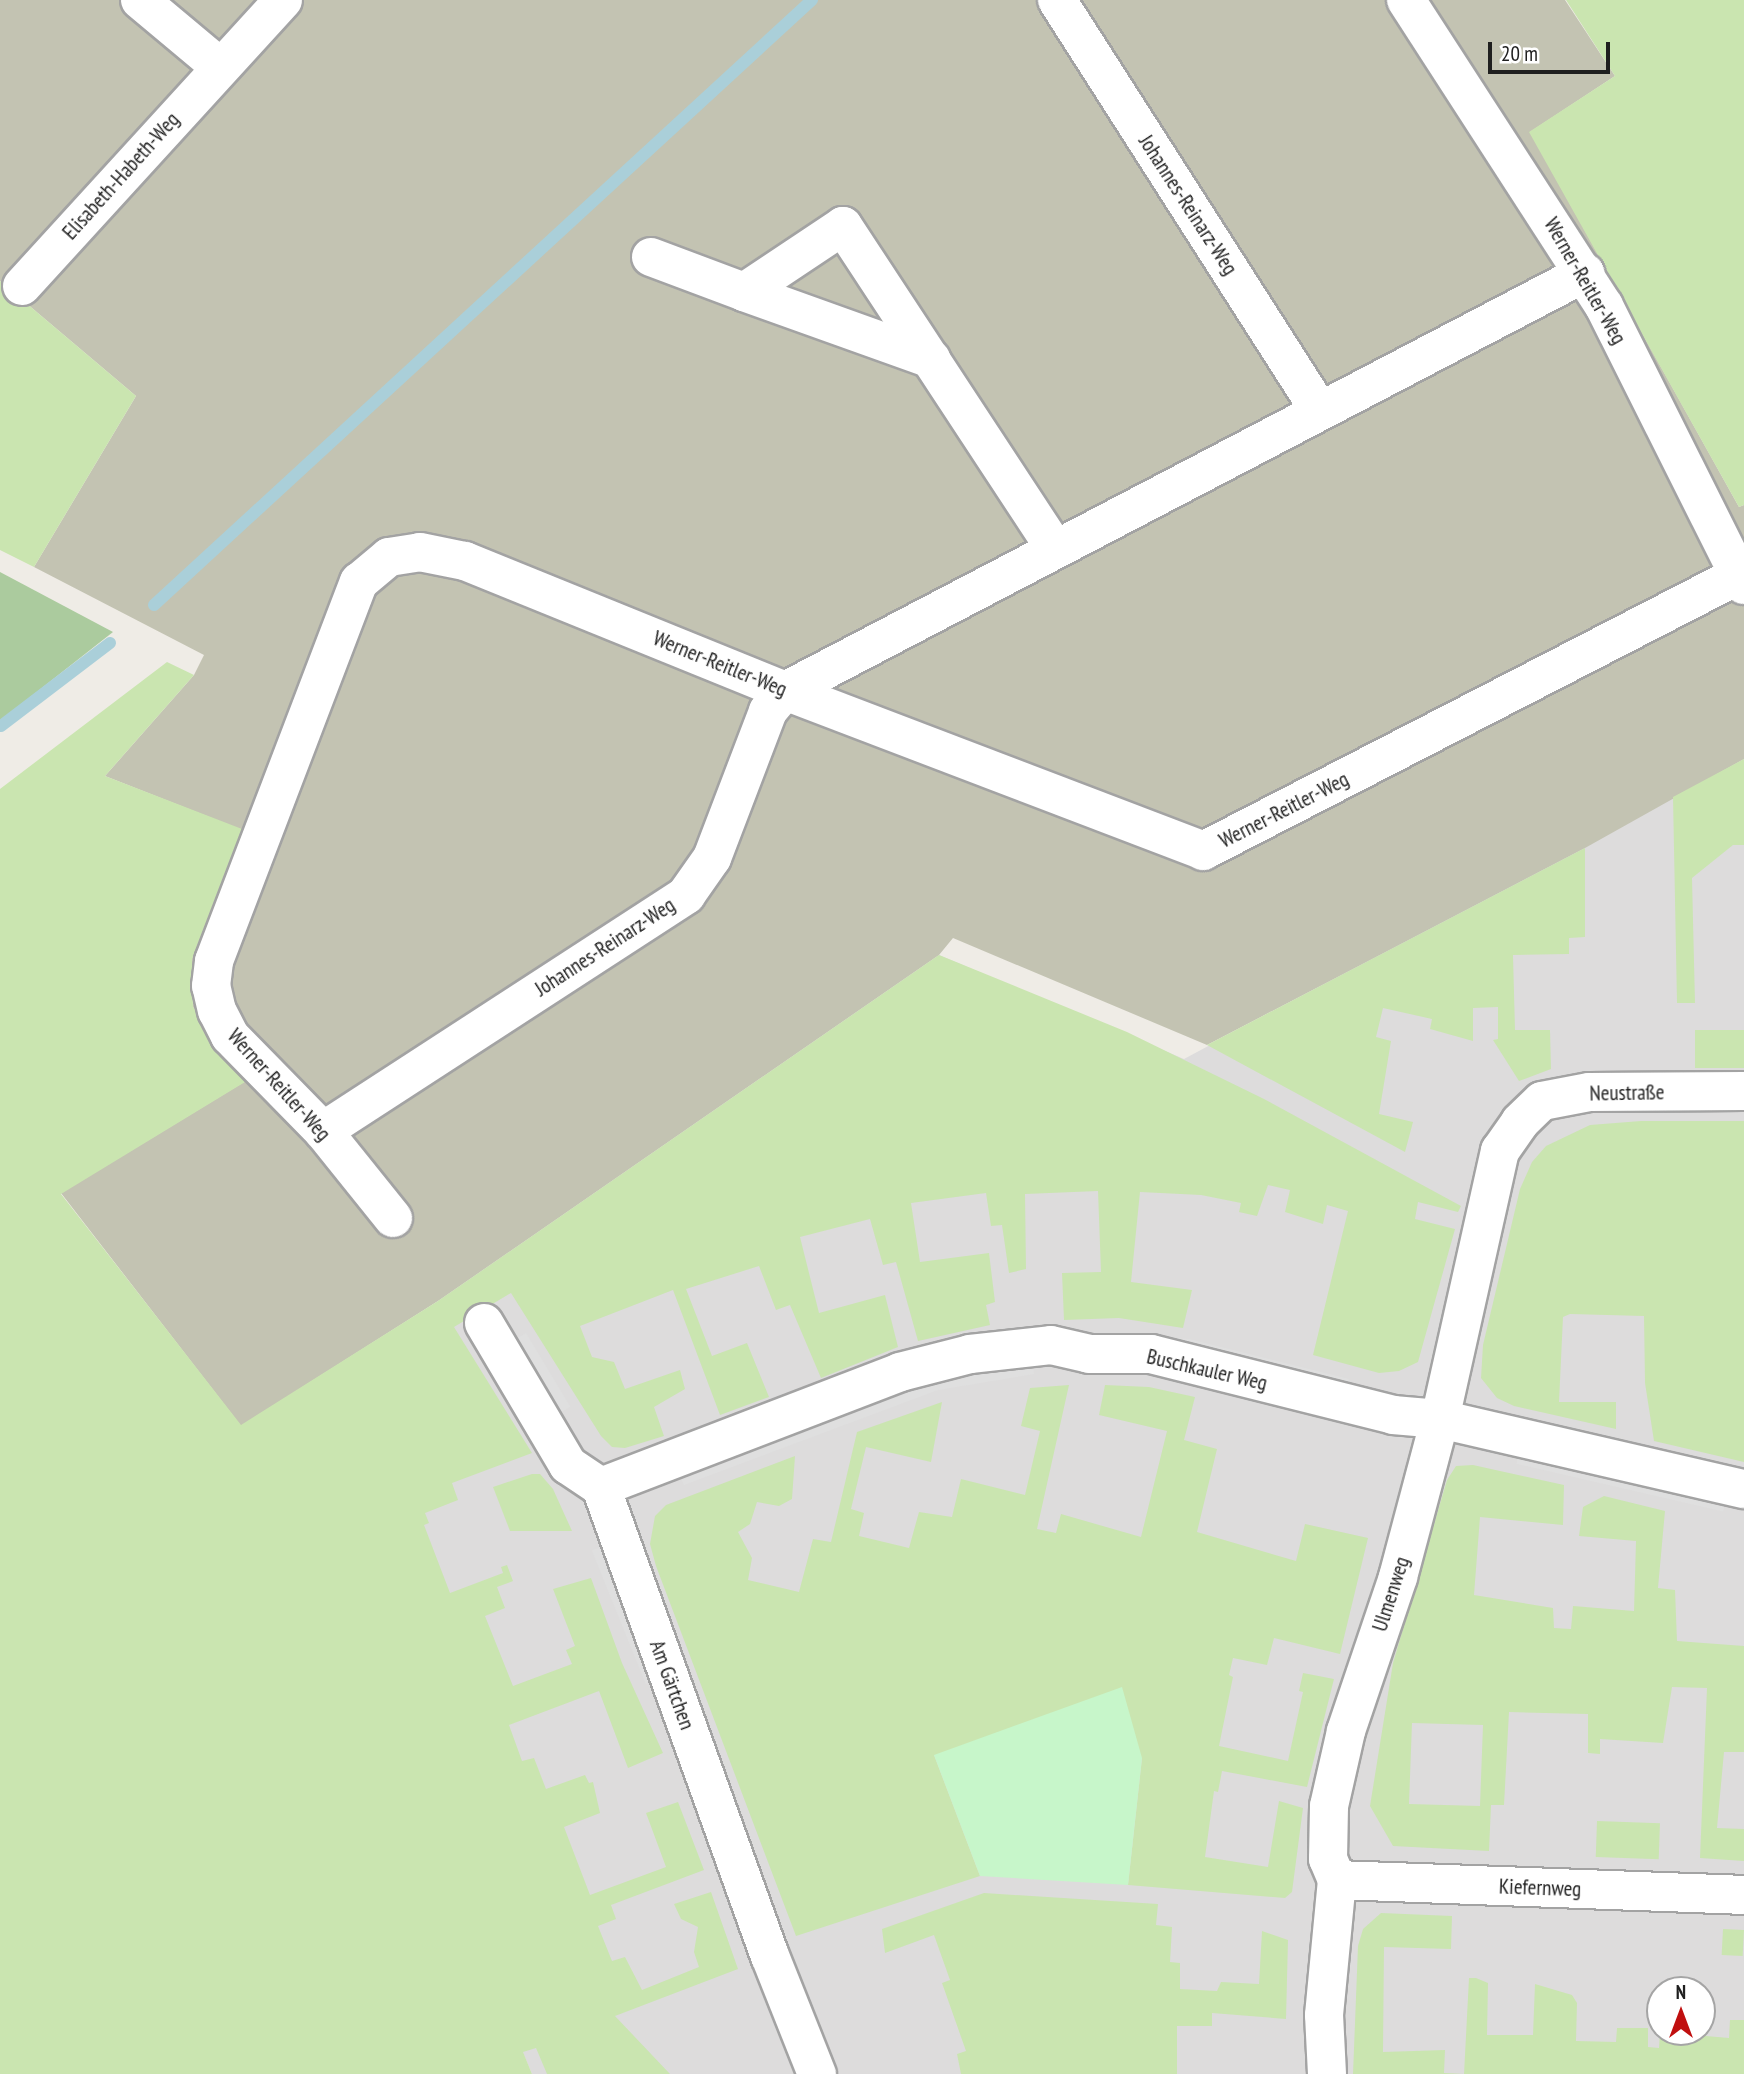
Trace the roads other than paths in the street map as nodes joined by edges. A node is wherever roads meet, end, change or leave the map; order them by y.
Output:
1 (140, 0) edge
2 (283, 0) edge
3 (1057, 0) edge
4 (1406, 0) edge
5 (220, 67) junction
6 (651, 257) dead end
7 (1584, 273) junction
8 (23, 286) dead end
9 (744, 292) junction
10 (931, 359) junction
11 (1319, 411) junction
12 (1055, 549) junction
13 (1742, 580) edge
14 (785, 691) junction
15 (1744, 1091) edge
16 (1520, 1122) joint
17 (323, 1131) junction
18 (393, 1219) dead end
19 (484, 1323) dead end
20 (1440, 1419) junction
21 (601, 1487) junction
22 (1744, 1489) edge
23 (1337, 1880) junction
24 (1744, 1895) edge
25 (817, 2074) edge
26 (1327, 2074) edge

1 - 5 street
2 - 5 street, Elisabeth-Habeth-Weg
3 - 11 street, Johannes-Reinarz-Weg
4 - 7 street, Werner-Reitler-Weg
5 - 8 street, Elisabeth-Habeth-Weg
6 - 9 street
7 - 11 street, Johannes-Reinarz-Weg
7 - 13 street, Werner-Reitler-Weg
9 - 10 street
9 - 10 street
10 - 12 street
11 - 12 street, Johannes-Reinarz-Weg
12 - 14 street, Johannes-Reinarz-Weg
13 - 14 street, Werner-Reitler-Weg
14 - 17 street, Johannes-Reinarz-Weg
14 - 17 street, Werner-Reitler-Weg
15 - 16 street, Neustraße
16 - 20 street, Ulmenweg
17 - 18 street, Werner-Reitler-Weg
19 - 21 street
20 - 21 street, Buschkauler Weg
20 - 22 street, Buschkauler Weg
20 - 23 street, Ulmenweg
21 - 25 street, Am Gärtchen
23 - 24 street, Kiefernweg
23 - 26 street, Ulmenweg

